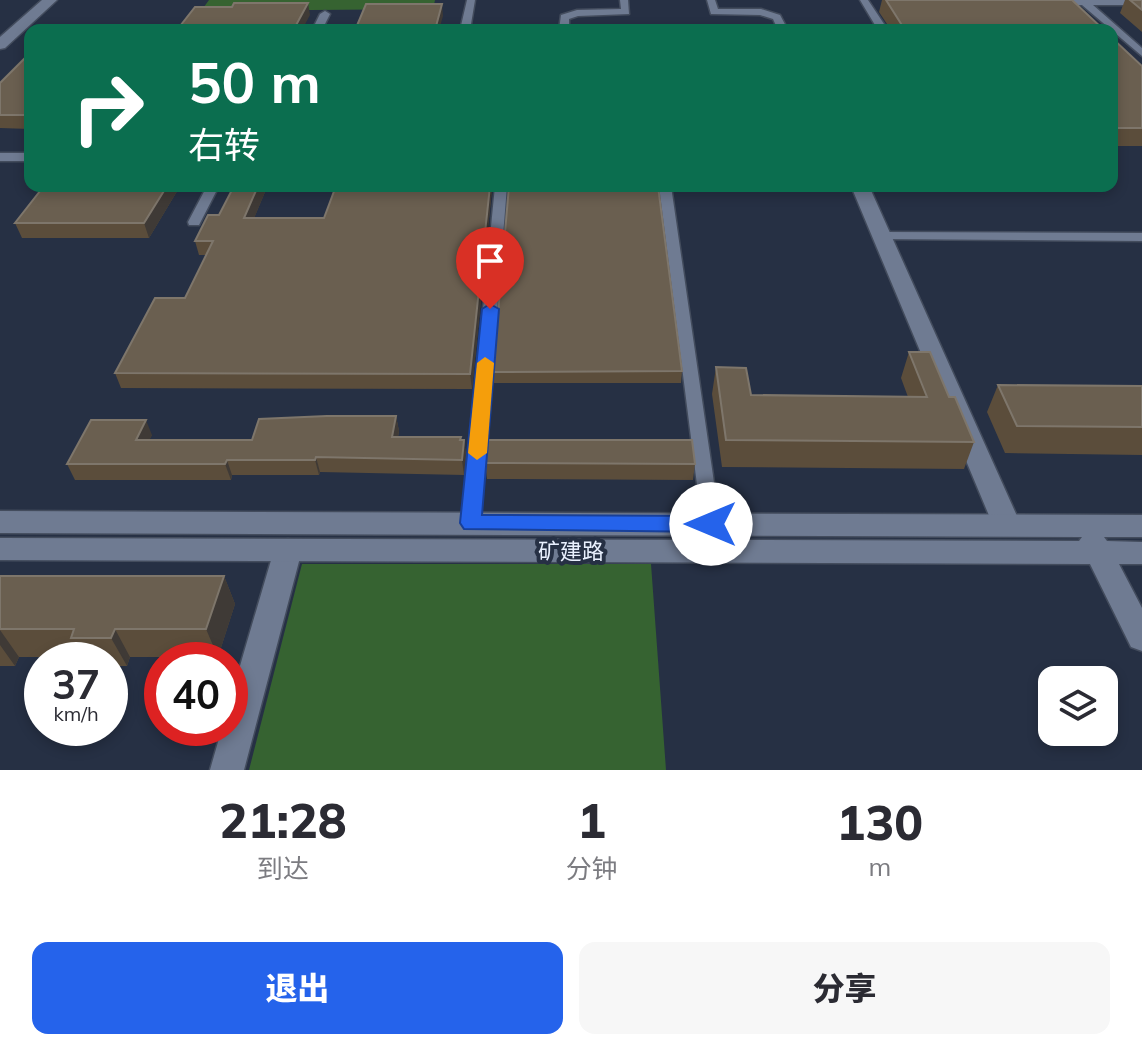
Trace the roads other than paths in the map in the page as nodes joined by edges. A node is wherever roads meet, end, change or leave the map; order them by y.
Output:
1 (32, 0) edge
2 (50, 0) edge
3 (471, 0) edge
4 (624, 0) edge
5 (711, 0) edge
6 (864, 0) edge
7 (1083, 1) edge
8 (1039, 2) edge
9 (1142, 2) edge
10 (325, 14) dead end
11 (320, 24) edge
12 (466, 24) edge
13 (564, 24) edge
14 (780, 24) edge
15 (879, 24) edge
16 (1109, 24) edge
17 (0, 28) edge
18 (1118, 32) edge
19 (0, 45) edge
20 (1142, 53) edge
21 (0, 157) edge
22 (24, 157) edge
23 (210, 192) edge
24 (500, 192) edge
25 (666, 192) edge
26 (863, 192) edge
27 (194, 222) dead end
28 (882, 236) junction
29 (1142, 237) edge
30 (0, 522) edge
31 (471, 523) junction
32 (711, 524) junction
33 (1007, 525) junction
34 (1085, 526) junction
35 (1142, 526) edge
36 (0, 549) edge
37 (288, 550) junction
38 (1099, 553) junction
39 (1142, 553) edge
40 (1142, 638) edge
41 (227, 770) edge

1 - 17 street
2 - 19 street
3 - 12 lane
4 - 13 lane
5 - 14 lane
6 - 15 lane
7 - 8 lane
7 - 9 lane
7 - 16 lane
10 - 11 lane
18 - 20 lane
21 - 22 lane
23 - 27 lane
24 - 31 lane
25 - 32 lane
26 - 28 street
28 - 29 lane
28 - 33 street
30 - 31 street, 矿建路
31 - 32 street, 矿建路
32 - 33 street, 矿建路
33 - 34 street, 矿建路
34 - 35 street, 矿建路
34 - 38 street
36 - 37 street, 矿建路
37 - 38 street, 矿建路
37 - 41 street
38 - 39 street, 矿建路
38 - 40 street

